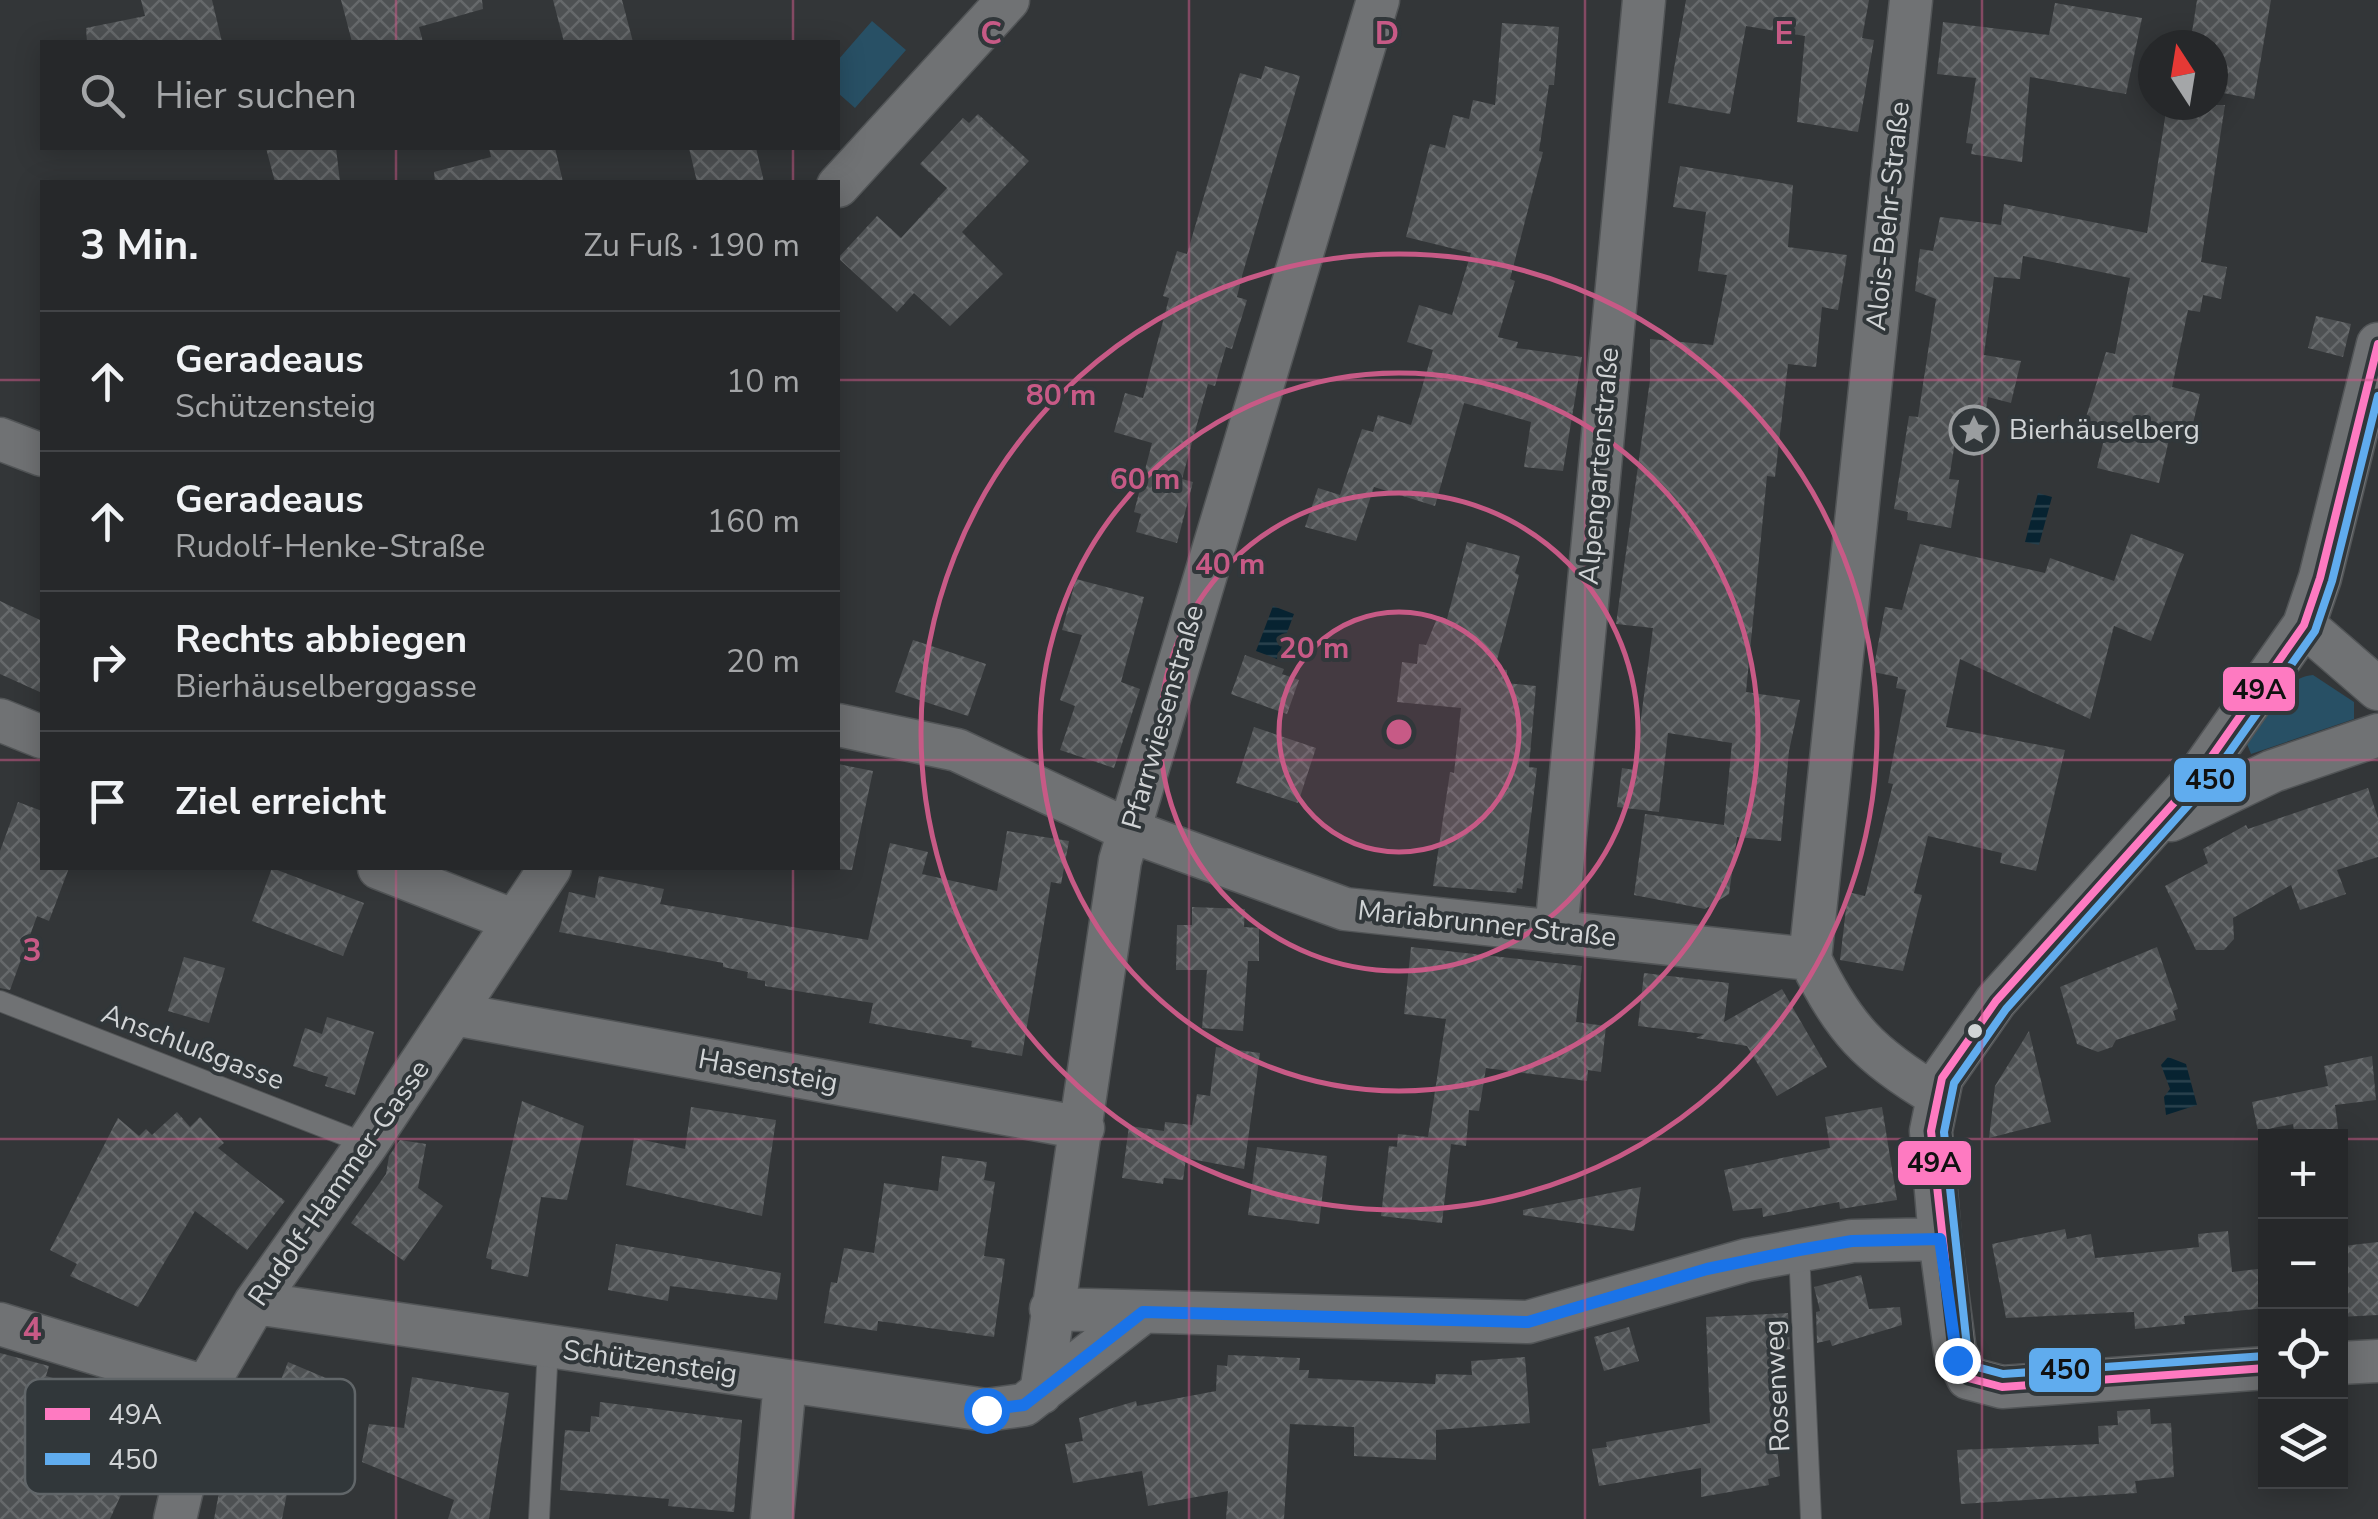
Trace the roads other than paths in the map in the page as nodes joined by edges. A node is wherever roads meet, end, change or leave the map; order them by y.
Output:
1 (1008, 0) edge
2 (1378, 0) edge
3 (1644, 0) edge
4 (1911, 0) edge
5 (840, 184) edge
6 (2378, 344) edge
7 (0, 438) edge
8 (40, 453) edge
9 (2304, 624) junction
10 (2378, 689) edge
11 (0, 720) edge
12 (840, 725) edge
13 (2378, 735) edge
14 (40, 736) edge
15 (2153, 830) junction
16 (1130, 831) junction
17 (384, 870) edge
18 (549, 870) edge
19 (515, 920) junction
20 (1556, 932) junction
21 (1810, 959) junction
22 (0, 1002) edge
23 (454, 1014) junction
24 (1936, 1095) junction
25 (1083, 1128) junction
26 (367, 1144) junction
27 (1940, 1239) junction
28 (1799, 1250) junction
29 (255, 1303) junction
30 (1051, 1309) junction
31 (1143, 1312) junction
32 (0, 1324) edge
33 (548, 1346) junction
34 (2378, 1361) edge
35 (2348, 1363) edge
36 (2258, 1369) edge
37 (183, 1379) edge
38 (210, 1379) edge
39 (785, 1382) junction
40 (1041, 1393) junction
41 (180, 1494) edge
42 (174, 1519) edge
43 (539, 1519) edge
44 (772, 1519) edge
45 (1811, 1519) edge

1 - 5 street
2 - 16 street, Pfarrwiesenstraße
3 - 20 street, Alpengartenstraße
4 - 21 street, Alois-Behr-Straße
6 - 9 street
7 - 8 street
9 - 10 street
9 - 15 street
11 - 14 street
12 - 16 street, Mariabrunner Straße
13 - 15 street
15 - 24 street
16 - 20 street, Mariabrunner Straße
16 - 25 street, Pfarrwiesenstraße
17 - 19 street
18 - 19 street, Rudolf-Hammer-Gasse
19 - 23 street, Rudolf-Hammer-Gasse
20 - 21 street, Mariabrunner Straße
21 - 24 street
22 - 26 lane, Anschlußgasse
23 - 25 street, Hasensteig
23 - 26 street, Rudolf-Hammer-Gasse
24 - 27 street
25 - 30 street, Pfarrwiesenstraße
26 - 29 street, Rudolf-Hammer-Gasse
27 - 28 street
27 - 36 street
28 - 31 street
28 - 45 lane, Rosenweg
29 - 33 street, Schützensteig
29 - 38 street, Rudolf-Hammer-Gasse
30 - 31 street
30 - 40 street, Pfarrwiesenstraße
31 - 40 street, Schützensteig
32 - 37 street
33 - 39 street, Schützensteig
33 - 43 lane
34 - 35 street
39 - 40 street, Schützensteig
39 - 44 street
41 - 42 street, Rudolf-Hammer-Gasse

